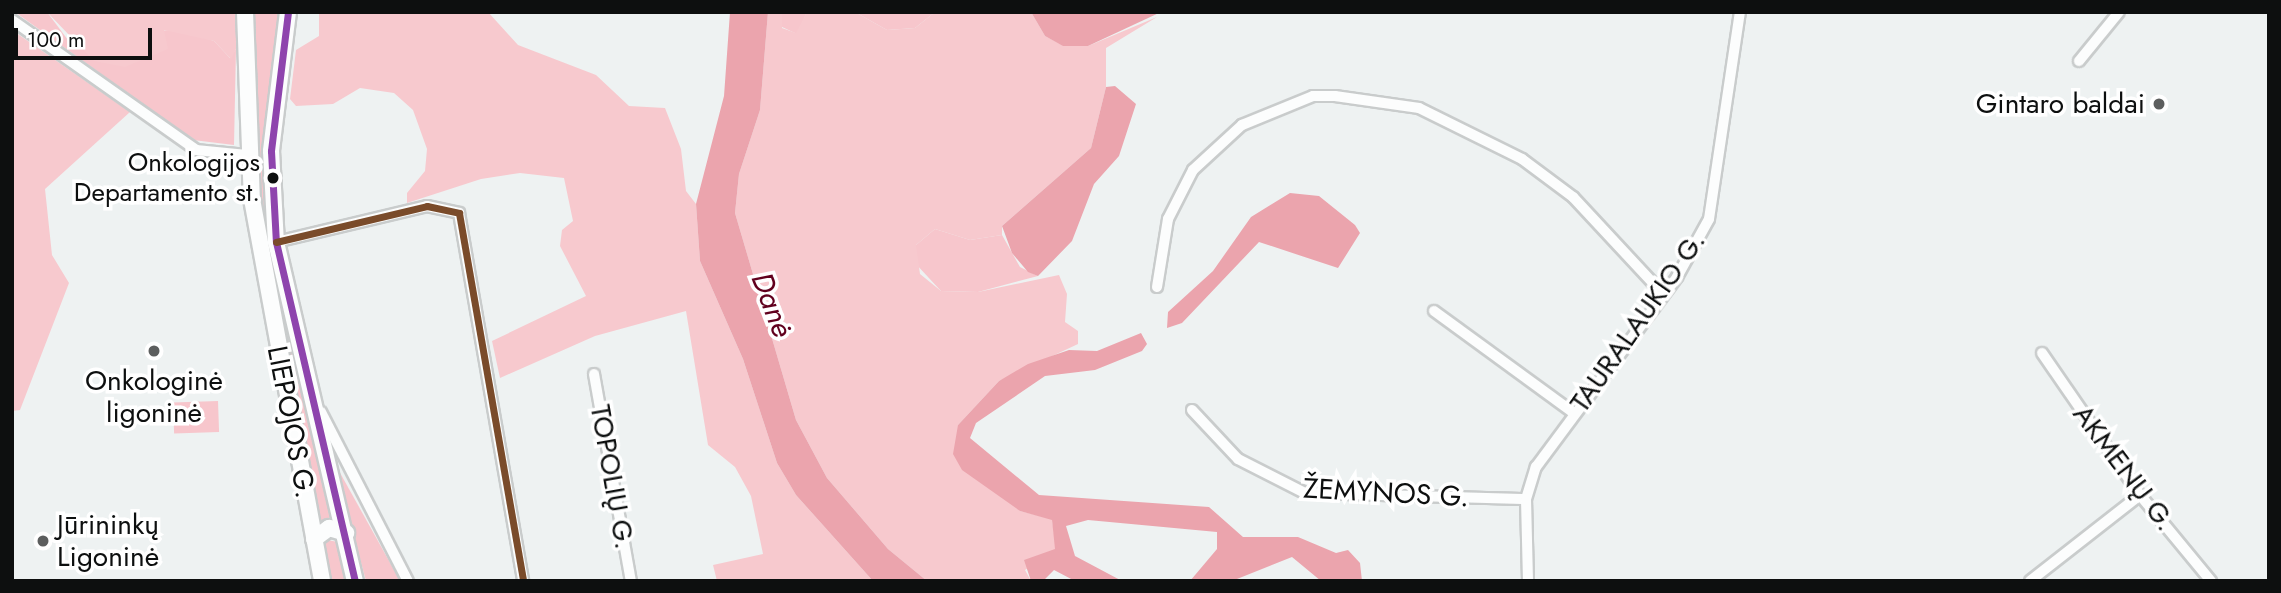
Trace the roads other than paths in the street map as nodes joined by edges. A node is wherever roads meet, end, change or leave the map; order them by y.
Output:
1 (246, 12) edge
2 (288, 12) edge
3 (1740, 12) edge
4 (2119, 12) edge
5 (12, 20) edge
6 (2079, 61) dead end
7 (247, 155) junction
8 (276, 242) junction
9 (1157, 287) dead end
10 (1663, 294) junction
11 (1434, 311) dead end
12 (2042, 353) dead end
13 (594, 374) dead end
14 (306, 377) junction
15 (1192, 410) dead end
16 (1574, 413) junction
17 (2140, 495) junction
18 (1526, 499) junction
19 (346, 533) junction
20 (314, 539) junction
21 (321, 581) edge
22 (355, 581) edge
23 (408, 581) edge
24 (523, 581) edge
25 (631, 581) edge
26 (1528, 581) edge
27 (2031, 581) edge
28 (2211, 581) edge

1 - 7 main road, LIEPOJOS G.
2 - 8 main road, LIEPOJOS G.
3 - 10 street, TAURALAUKIO G.
4 - 6 street
5 - 7 street
7 - 20 main road, LIEPOJOS G.
8 - 14 main road, LIEPOJOS G.
8 - 24 street
9 - 10 street
10 - 16 street, TAURALAUKIO G.
11 - 16 street
12 - 17 street, AKMENŲ G.
13 - 25 street, TOPOLIŲ G.
14 - 19 main road, LIEPOJOS G.
14 - 23 street
15 - 18 street, ŽEMYNOS G.
16 - 18 street, TAURALAUKIO G.
17 - 27 street
17 - 28 street, AKMENŲ G.
18 - 26 street, TAURALAUKIO G.
19 - 20 main road
19 - 22 main road, LIEPOJOS G.
20 - 21 main road, LIEPOJOS G.

